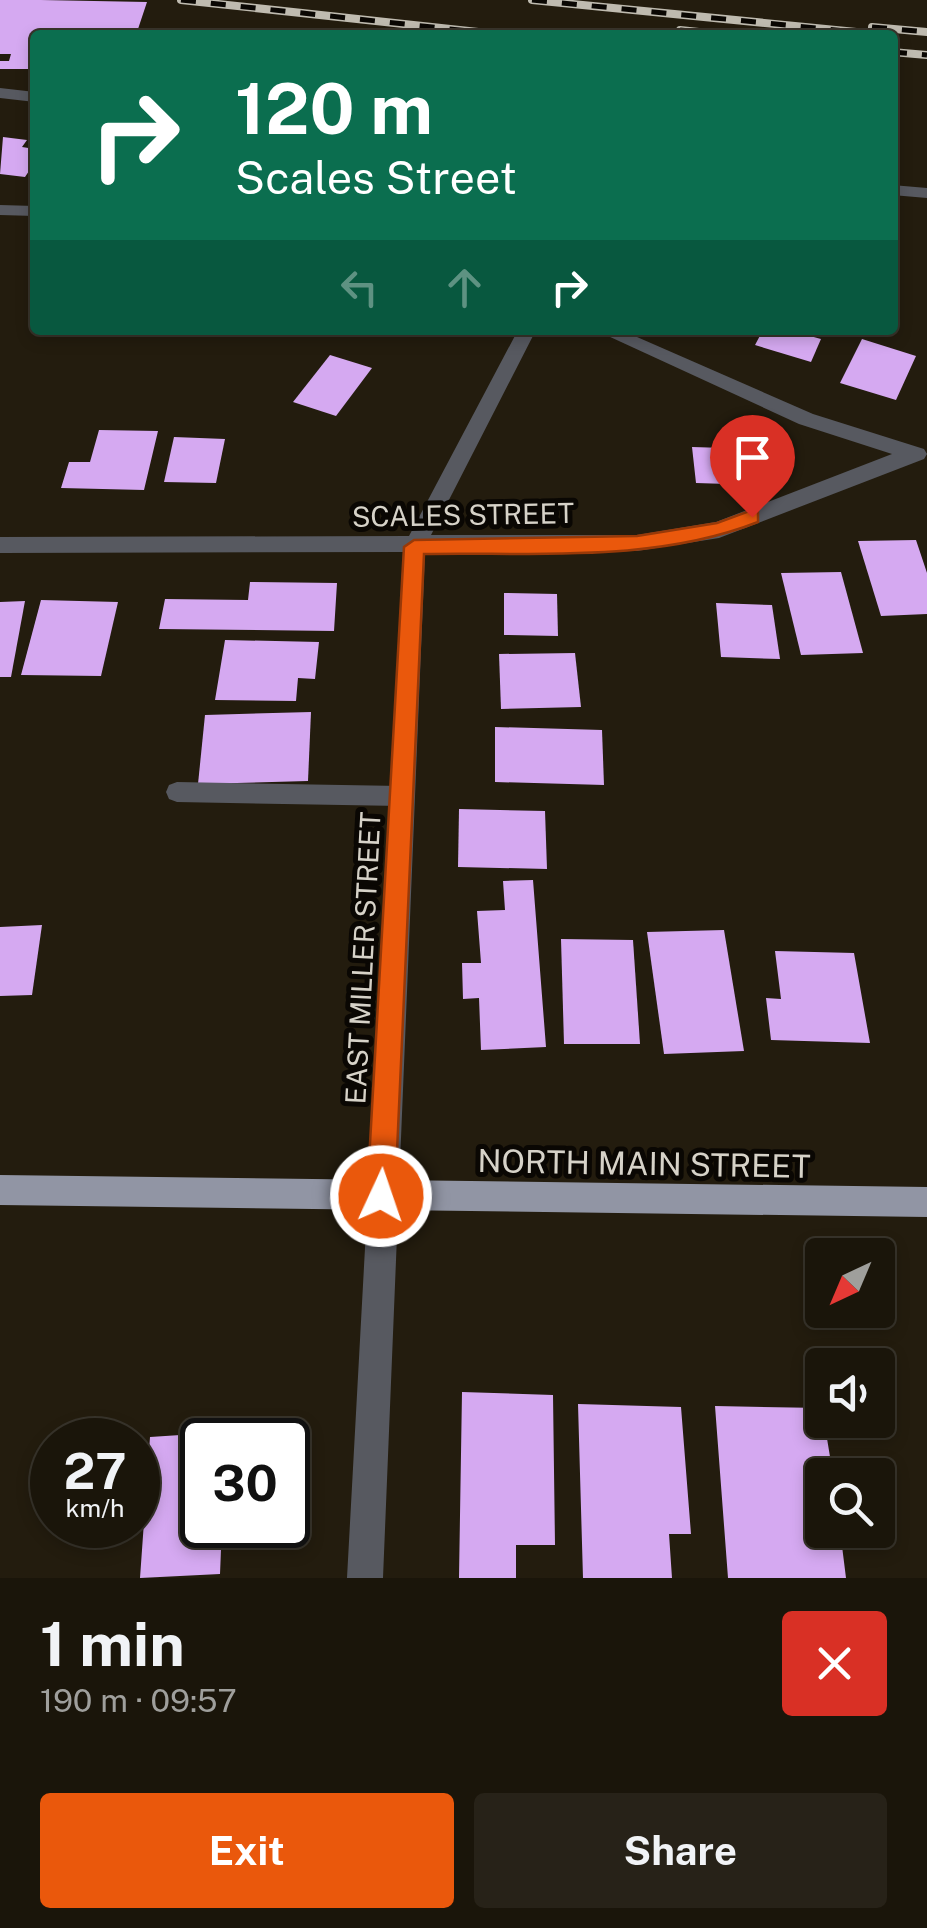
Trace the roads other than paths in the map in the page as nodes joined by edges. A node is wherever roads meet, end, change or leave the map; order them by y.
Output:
1 (0, 93) edge
2 (30, 96) edge
3 (898, 191) edge
4 (927, 194) edge
5 (0, 210) edge
6 (30, 211) edge
7 (524, 335) edge
8 (615, 335) edge
9 (919, 454) edge
10 (0, 545) edge
11 (414, 547) junction
12 (177, 792) dead end
13 (401, 796) junction
14 (0, 1190) edge
15 (381, 1196) junction
16 (927, 1202) edge
17 (364, 1578) edge

1 - 2 street
3 - 4 street
5 - 6 street
7 - 11 street, EAST MILLER STREET
8 - 9 street
9 - 11 street, SCALES STREET
10 - 11 street, SCALES STREET
11 - 13 street, EAST MILLER STREET
12 - 13 lane
13 - 15 street, EAST MILLER STREET
14 - 15 main road, NORTH MAIN STREET
15 - 16 main road, NORTH MAIN STREET
15 - 17 street, EAST MILLER STREET

